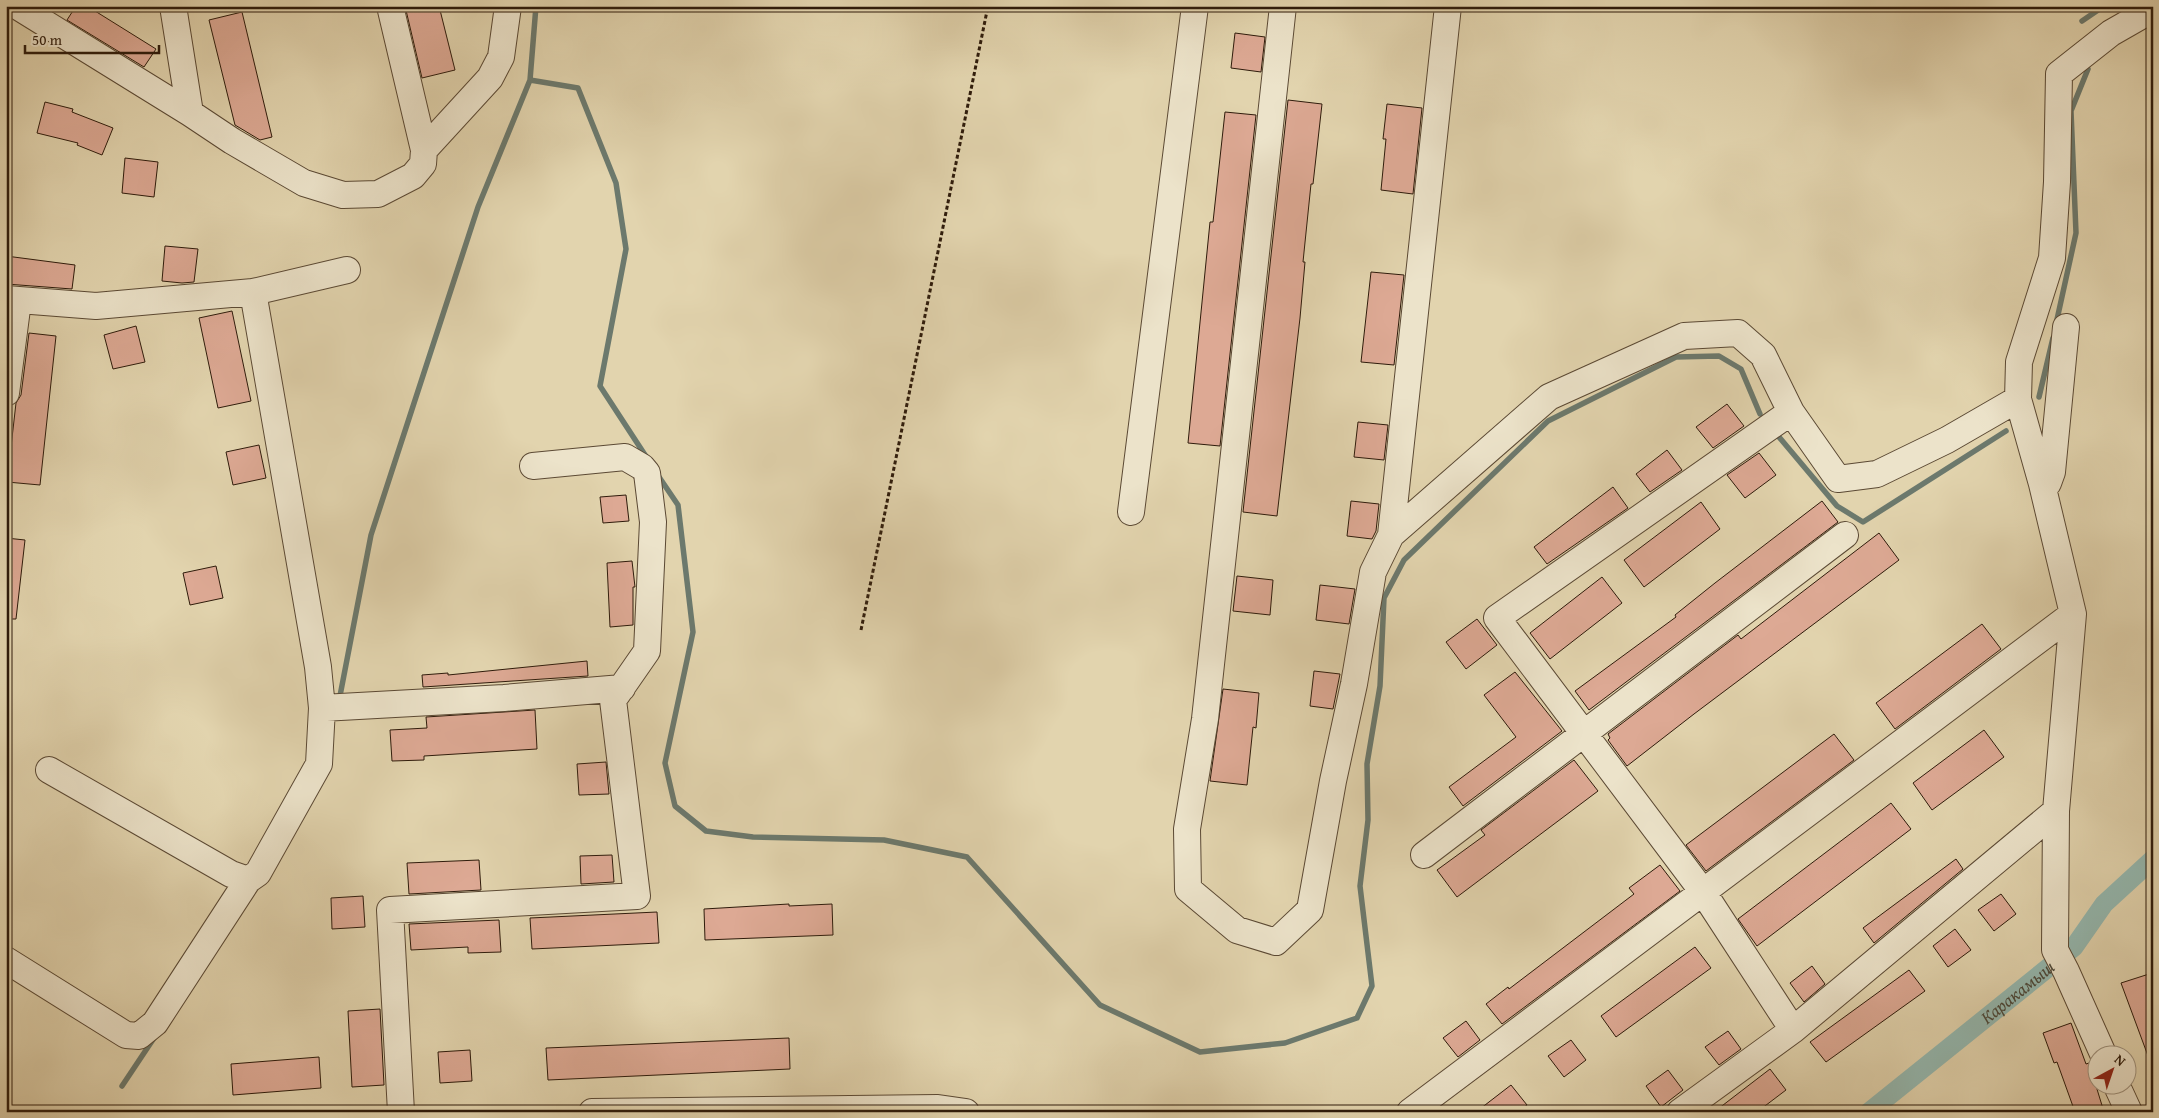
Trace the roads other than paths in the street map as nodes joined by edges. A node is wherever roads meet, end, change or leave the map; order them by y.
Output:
1 (17, 6) edge
2 (173, 6) edge
3 (390, 6) edge
4 (508, 6) edge
5 (1195, 6) edge
6 (1283, 6) edge
7 (1448, 6) edge
8 (2153, 9) edge
9 (190, 113) junction
10 (424, 150) junction
11 (346, 270) dead end
12 (253, 292) junction
13 (12, 300) edge
14 (2066, 328) dead end
15 (6, 393) edge
16 (2018, 399) junction
17 (1791, 412) junction
18 (533, 466) dead end
19 (2042, 484) junction
20 (1131, 512) dead end
21 (1391, 535) junction
22 (1845, 535) dead end
23 (2073, 614) junction
24 (622, 688) junction
25 (322, 708) junction
26 (1584, 733) junction
27 (48, 770) dead end
28 (2056, 811) junction
29 (1424, 855) dead end
30 (248, 880) junction
31 (1703, 892) junction
32 (6, 960) edge
33 (1793, 1030) junction
34 (2099, 1046) edge
35 (2122, 1096) edge
36 (401, 1112) edge
37 (592, 1112) edge
38 (966, 1112) edge
39 (1410, 1112) edge
40 (1680, 1112) edge
41 (2129, 1112) edge

1 - 9 street
2 - 9 street
3 - 10 street
4 - 10 street
5 - 20 street
6 - 21 street
7 - 21 street
8 - 16 street
9 - 10 street
11 - 12 street
12 - 13 street
12 - 25 street
13 - 15 street
14 - 19 street
16 - 17 street
16 - 19 street
17 - 21 street
17 - 26 street
18 - 24 street
19 - 23 street
22 - 26 street
23 - 28 street
23 - 31 street
24 - 25 street
24 - 36 street
25 - 30 street
26 - 29 street
26 - 31 street
27 - 30 street
28 - 33 street
28 - 34 street
30 - 32 street
31 - 33 street
31 - 39 street
33 - 40 street
35 - 41 street
37 - 38 street

